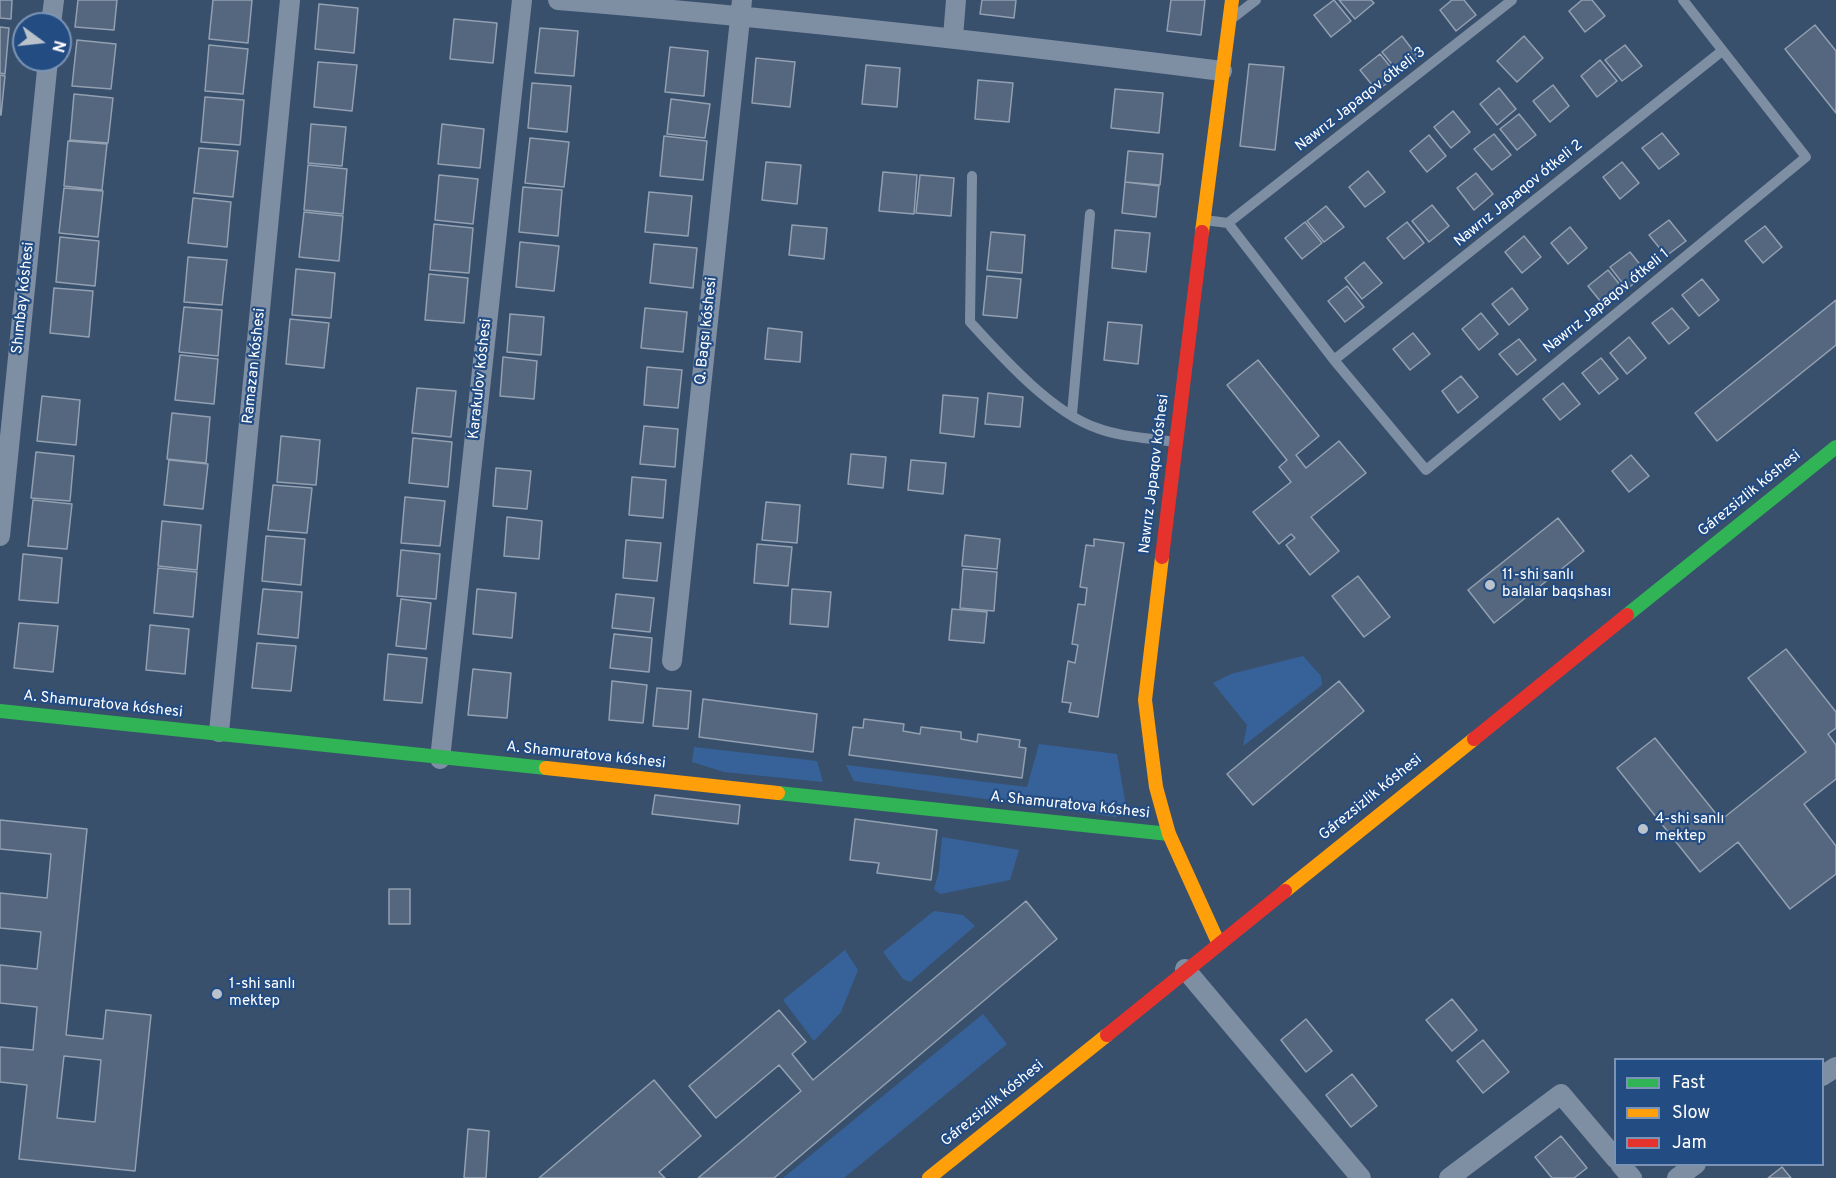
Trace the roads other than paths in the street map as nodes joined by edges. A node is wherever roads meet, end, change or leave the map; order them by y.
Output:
1 (290, 0) edge
2 (522, 0) edge
3 (558, 0) edge
4 (957, 0) edge
5 (1232, 0) edge
6 (1256, 0) edge
7 (1512, 0) edge
8 (1683, 0) edge
9 (741, 7) edge
10 (1229, 21) junction
11 (953, 37) junction
12 (1722, 51) junction
13 (1222, 71) junction
14 (47, 72) edge
15 (972, 176) dead end
16 (1090, 214) dead end
17 (1203, 219) junction
18 (1228, 223) junction
19 (1334, 360) junction
20 (1072, 414) junction
21 (1174, 442) junction
22 (1836, 447) edge
23 (0, 536) edge
24 (672, 662) dead end
25 (0, 711) edge
26 (219, 732) junction
27 (440, 759) junction
28 (1169, 834) junction
29 (1218, 942) junction
30 (1185, 969) junction
31 (1614, 1157) edge
32 (1622, 1166) edge
33 (1693, 1166) edge
34 (928, 1178) edge
35 (1362, 1178) edge
36 (1449, 1178) edge
37 (1632, 1178) edge
38 (1677, 1178) edge

1 - 26 street, Ramazan kóshesi
2 - 27 street, Karakulov kóshesi
3 - 9 street
4 - 11 street
5 - 10 street, Nawrız Japaqov kóshesi
6 - 10 lane
7 - 18 lane, Nawrız Japaqov ótkeli 3
8 - 12 lane
9 - 11 street
9 - 24 street, Q. Baqsı kóshesi
10 - 13 street, Nawrız Japaqov kóshesi
11 - 13 street
12 - 19 lane, Nawrız Japaqov ótkeli 2
12 - 19 lane, Nawrız Japaqov ótkeli 1
13 - 17 street, Nawrız Japaqov kóshesi
14 - 23 street, Shımbay kóshesi
15 - 20 lane
16 - 20 lane
17 - 18 lane
17 - 21 street, Nawrız Japaqov kóshesi
18 - 19 lane
20 - 21 lane
21 - 28 street, Nawrız Japaqov kóshesi
22 - 29 street, Gárezsizlik kóshesi
25 - 26 street, A. Shamuratova kóshesi
26 - 27 street, A. Shamuratova kóshesi
27 - 28 street, A. Shamuratova kóshesi
28 - 29 street, Nawrız Japaqov kóshesi
29 - 30 street, Gárezsizlik kóshesi
30 - 34 street, Gárezsizlik kóshesi
30 - 35 street
31 - 36 street
32 - 37 street
33 - 38 street

